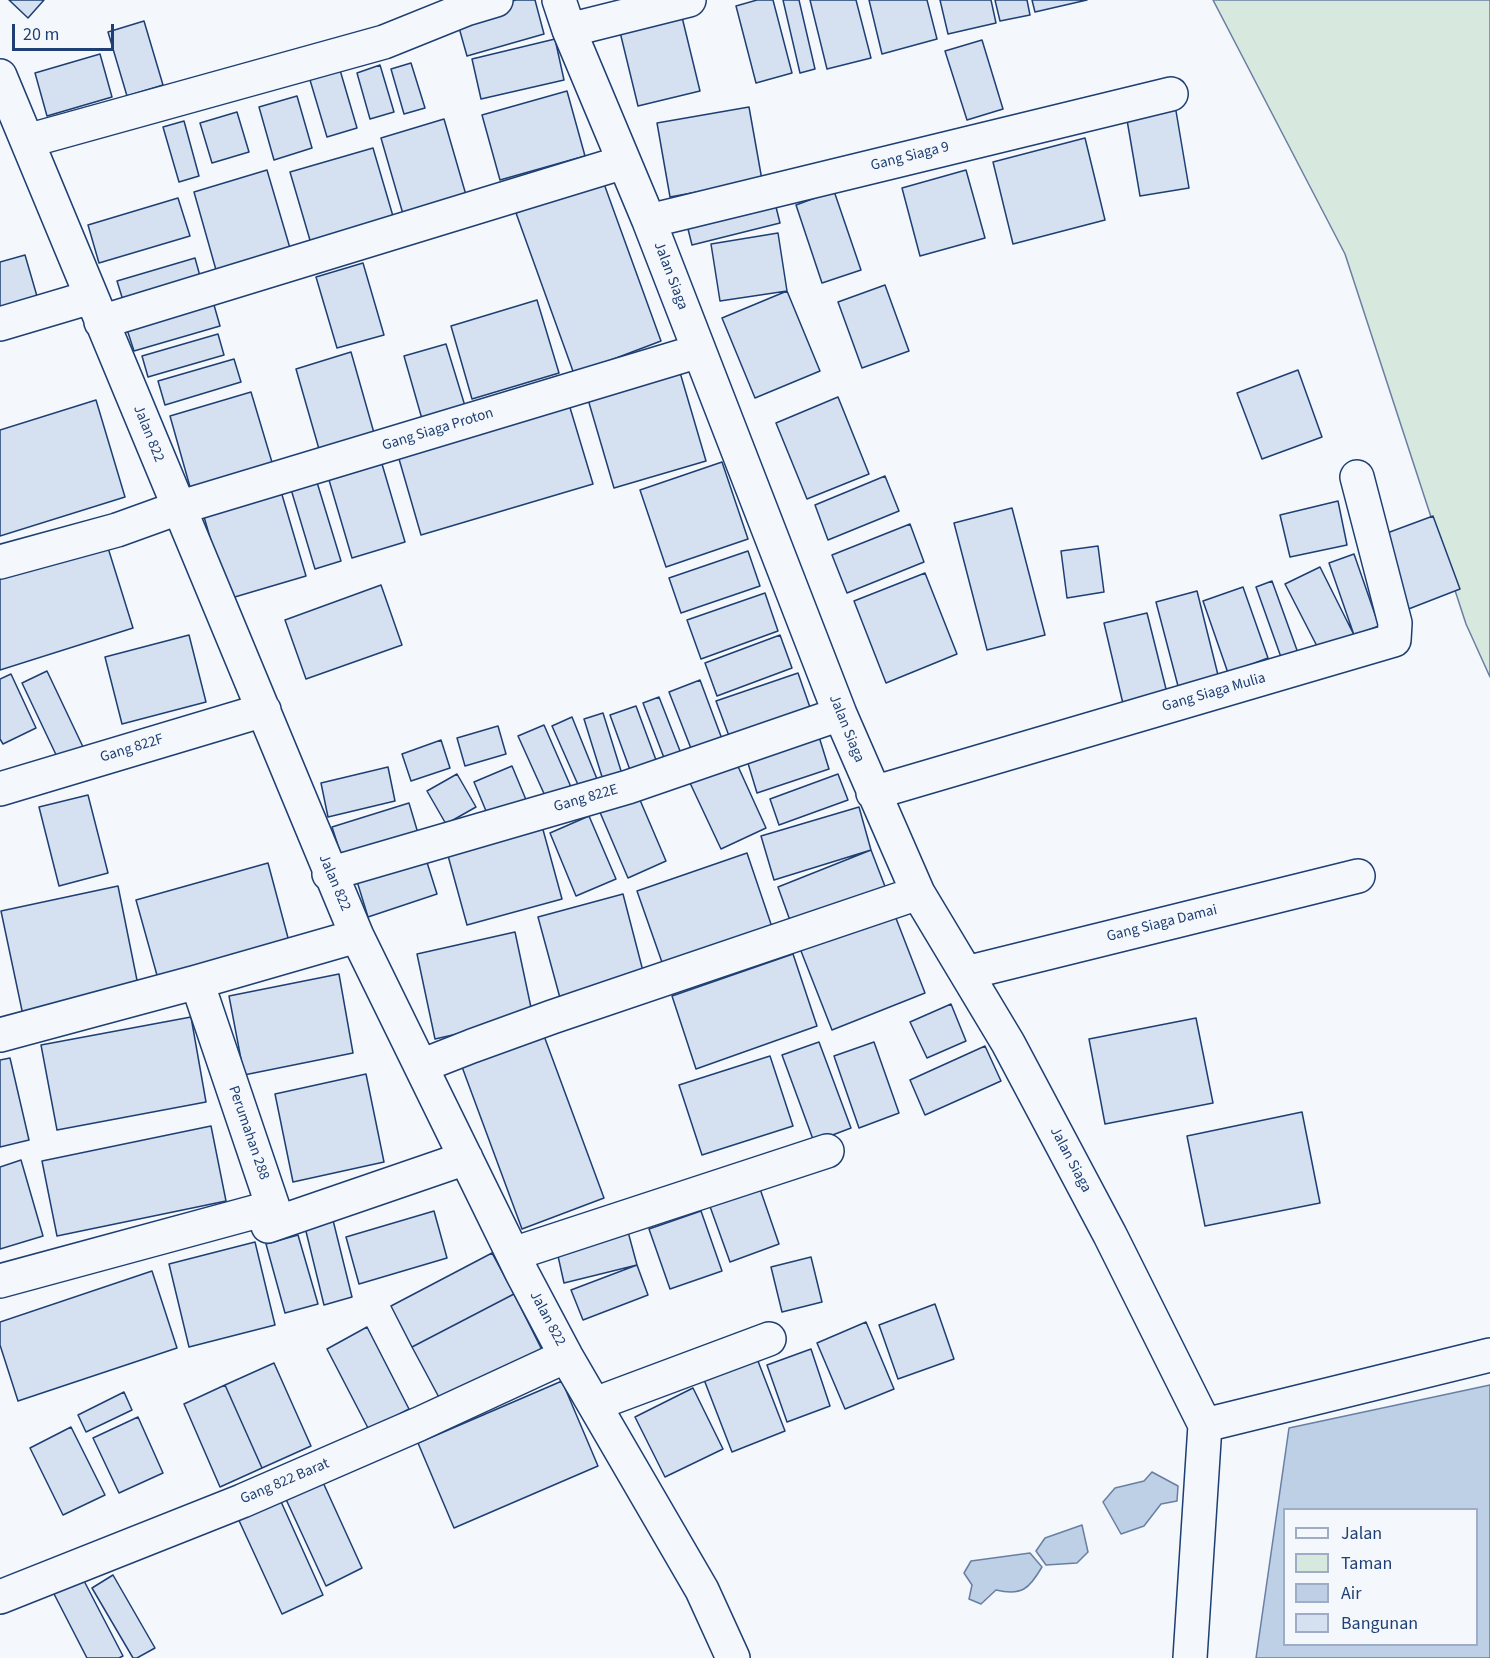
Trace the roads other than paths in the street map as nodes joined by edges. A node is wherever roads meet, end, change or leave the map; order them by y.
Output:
1 (496, 0) edge
2 (558, 0) edge
3 (689, 0) edge
4 (569, 30) junction
5 (0, 79) edge
6 (1171, 94) dead end
7 (27, 141) junction
8 (624, 162) junction
9 (649, 221) junction
10 (96, 309) junction
11 (0, 324) edge
12 (699, 351) junction
13 (1357, 477) dead end
14 (178, 508) junction
15 (0, 562) edge
16 (264, 710) junction
17 (840, 714) junction
18 (0, 789) edge
19 (873, 793) junction
20 (330, 874) junction
21 (1358, 876) dead end
22 (918, 893) junction
23 (357, 936) junction
24 (966, 973) junction
25 (196, 982) junction
26 (0, 1035) edge
27 (421, 1066) junction
28 (827, 1150) dead end
29 (466, 1158) junction
30 (268, 1226) dead end
31 (513, 1254) junction
32 (0, 1281) edge
33 (769, 1339) dead end
34 (1490, 1355) edge
35 (566, 1356) junction
36 (595, 1404) junction
37 (1205, 1425) junction
38 (0, 1597) edge
39 (733, 1658) edge
40 (1190, 1658) edge

1 - 7 street
2 - 4 street, Jalan Siaga
3 - 4 street
4 - 8 street, Jalan Siaga
5 - 7 street, Jalan 822
6 - 9 street, Gang Siaga 9
7 - 10 street, Jalan 822
8 - 9 street, Jalan Siaga
8 - 10 street
9 - 12 street, Jalan Siaga
10 - 11 street
10 - 14 street, Jalan 822
12 - 14 street, Gang Siaga Proton
12 - 17 street, Jalan Siaga
13 - 19 street, Gang Siaga Mulia
14 - 15 street, Gang Siaga Proton
14 - 16 street, Jalan 822
16 - 18 street, Gang 822F
16 - 20 street, Jalan 822
17 - 19 street, Jalan Siaga
17 - 20 street, Gang 822E
19 - 22 street, Jalan Siaga
20 - 23 street, Jalan 822
21 - 24 street, Gang Siaga Damai
22 - 24 street, Jalan Siaga
22 - 27 street
23 - 25 street
23 - 27 street, Jalan 822
24 - 37 street, Jalan Siaga
25 - 26 street
25 - 32 street, Perumahan 288
27 - 29 street, Jalan 822
28 - 31 street
29 - 30 street
29 - 31 street, Jalan 822
31 - 35 street, Jalan 822
33 - 36 street
34 - 37 street
35 - 36 street, Jalan 822
35 - 38 street, Gang 822 Barat
36 - 39 street, Jalan 822
37 - 40 street

